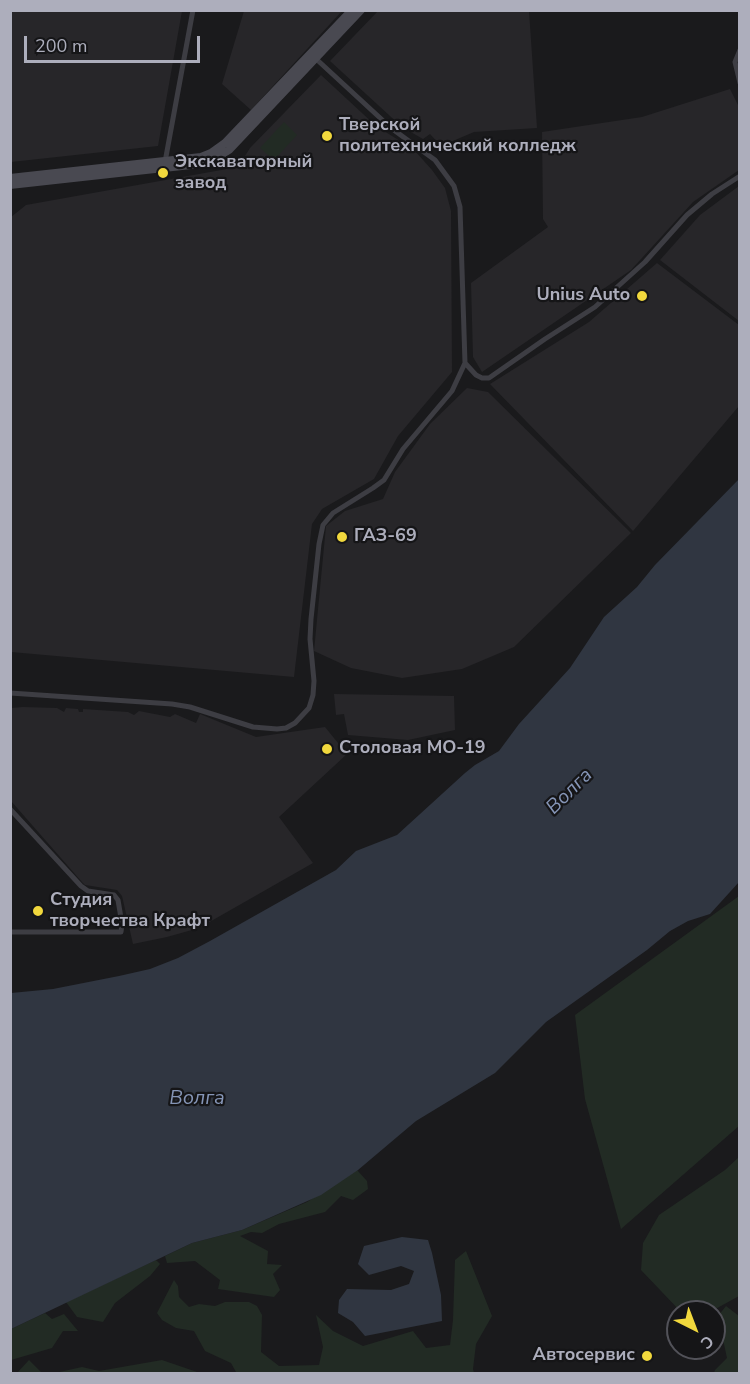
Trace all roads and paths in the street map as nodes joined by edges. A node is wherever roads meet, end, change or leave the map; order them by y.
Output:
1 (193, 10) edge
2 (352, 10) edge
3 (361, 10) edge
4 (740, 50) edge
5 (314, 57) junction
6 (740, 82) edge
7 (165, 165) junction
8 (740, 176) edge
9 (10, 178) edge
10 (10, 185) edge
11 (465, 363) junction
12 (10, 693) edge
13 (10, 809) edge
14 (10, 932) edge

1 - 7 street
2 - 5 street
3 - 5 street
4 - 6 street
5 - 7 street
5 - 11 street
7 - 9 street
7 - 10 street
8 - 11 street
11 - 12 street
13 - 14 street

